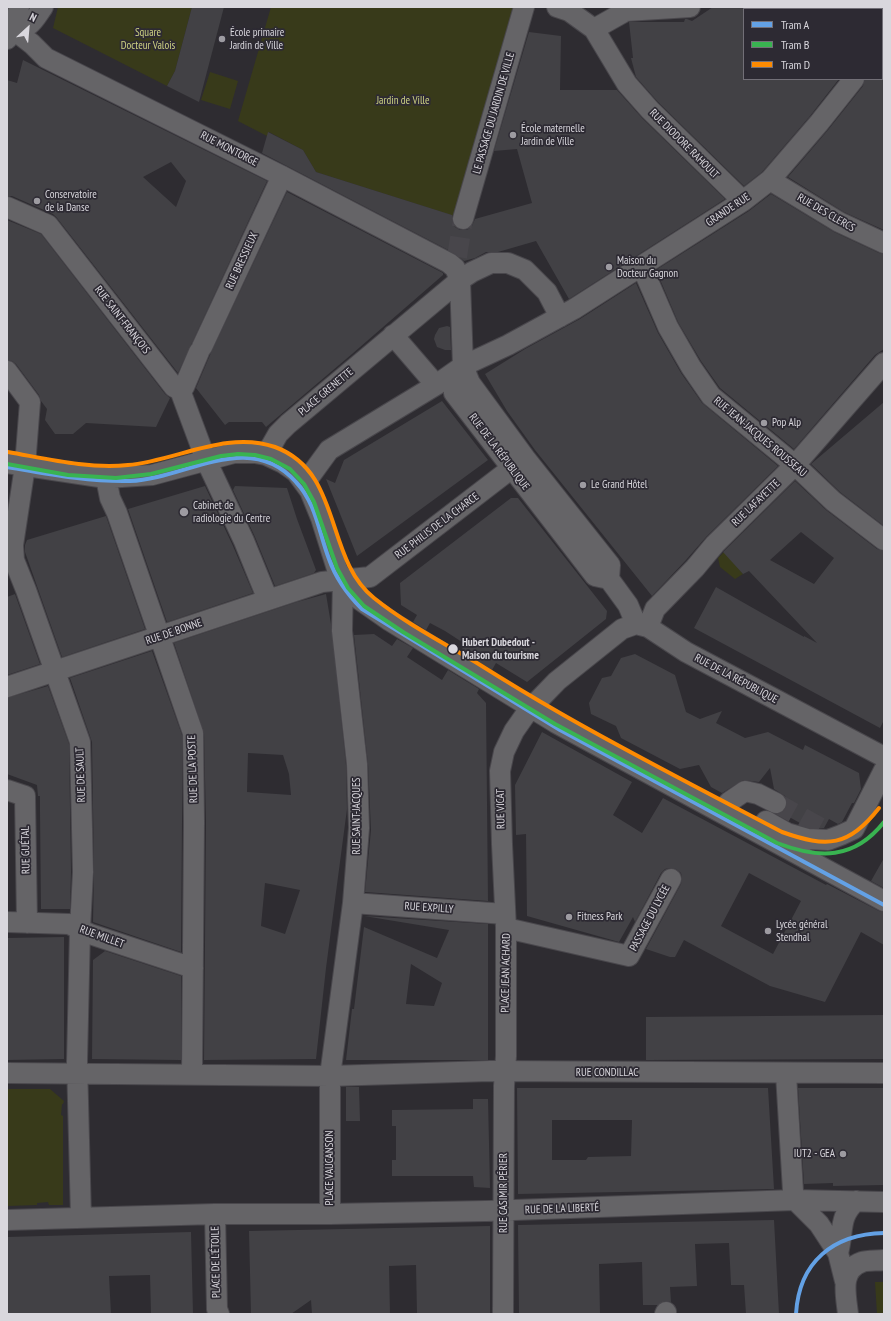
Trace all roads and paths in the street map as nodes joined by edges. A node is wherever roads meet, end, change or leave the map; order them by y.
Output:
1 (19, 7) edge
2 (43, 7) edge
3 (524, 7) edge
4 (557, 7) edge
5 (690, 7) edge
6 (594, 29) junction
7 (11, 34) edge
8 (853, 80) edge
9 (282, 176) junction
10 (770, 180) junction
11 (743, 202) junction
12 (7, 207) edge
13 (463, 219) tunnel mouth
14 (884, 243) edge
15 (642, 267) junction
16 (460, 280) junction
17 (567, 313) junction
18 (393, 335) junction
19 (884, 363) edge
20 (7, 371) edge
21 (456, 382) junction
22 (180, 390) junction
23 (266, 455) junction
24 (206, 460) junction
25 (518, 463) junction
26 (16, 464) edge
27 (795, 465) junction
28 (300, 477) junction
29 (106, 478) junction
30 (884, 540) edge
31 (343, 580) junction
32 (268, 600) junction
33 (642, 625) junction
34 (160, 637) junction
35 (55, 671) junction
36 (7, 687) edge
37 (534, 704) junction
38 (884, 758) edge
39 (884, 770) edge
40 (7, 790) edge
41 (729, 802) junction
42 (776, 803) tunnel mouth
43 (823, 835) junction
44 (822, 867) junction
45 (671, 879) dead end
46 (884, 901) edge
47 (353, 903) junction
48 (506, 921) junction
49 (7, 922) edge
50 (27, 923) junction
51 (80, 930) junction
52 (629, 956) joint
53 (193, 968) junction
54 (505, 1071) junction
55 (7, 1073) edge
56 (77, 1073) junction
57 (884, 1073) edge
58 (192, 1074) junction
59 (786, 1074) junction
60 (330, 1076) junction
61 (795, 1200) junction
62 (856, 1201) junction
63 (884, 1202) edge
64 (504, 1210) junction
65 (214, 1214) junction
66 (330, 1214) junction
67 (884, 1214) edge
68 (81, 1218) junction
69 (7, 1220) edge
70 (842, 1222) junction
71 (838, 1253) junction
72 (884, 1260) edge
73 (845, 1281) junction
74 (217, 1312) edge
75 (846, 1312) edge
76 (503, 1314) edge

1 - 7 street
2 - 7 street
3 - 13 street, LE PASSAGE DU JARDIN DE VILLE
4 - 6 street
5 - 6 street
6 - 11 street, RUE DIODORE RAHOULT
7 - 9 street, RUE MONTORGE
8 - 10 street, GRANDE RUE
9 - 16 street, RUE MONTORGE
9 - 22 street, RUE BRESSIEUX
10 - 11 street, GRANDE RUE
10 - 14 street, RUE DES CLERCS
11 - 15 street, GRANDE RUE
12 - 22 street, RUE SAINT-FRANÇOIS
15 - 17 street, GRANDE RUE
15 - 27 street, RUE JEAN-JACQUES ROUSSEAU
16 - 17 street, PLACE GRENETTE
16 - 18 street, PLACE GRENETTE
16 - 21 street
17 - 21 street
18 - 21 street
18 - 23 street, PLACE GRENETTE
19 - 27 street, RUE LAFAYETTE
20 - 26 street, RUE DE SAULT
21 - 25 street, RUE DE LA RÉPUBLIQUE
21 - 28 street
22 - 24 street, RUE SAINT-FRANÇOIS
23 - 24 street
23 - 28 street
24 - 29 street
24 - 32 street, RUE SAINT-FRANÇOIS
25 - 31 street, RUE PHILIS DE LA CHARCE
25 - 33 street, RUE DE LA RÉPUBLIQUE
26 - 29 street
26 - 35 street, RUE DE SAULT
27 - 30 street, RUE JEAN-JACQUES ROUSSEAU
27 - 33 street, RUE LAFAYETTE
28 - 31 street
29 - 34 street, RUE DE LA POSTE
31 - 32 street, RUE DE BONNE
31 - 37 street
31 - 47 street, RUE SAINT-JACQUES
32 - 34 street, RUE DE BONNE
33 - 37 street
33 - 38 street, RUE DE LA RÉPUBLIQUE
34 - 35 street, RUE DE BONNE
34 - 53 street, RUE DE LA POSTE
35 - 36 street, RUE DE BONNE
35 - 51 street, RUE DE SAULT
37 - 41 street
37 - 44 street
37 - 48 street, RUE VICAT
39 - 43 street
40 - 50 street, RUE GUÉTAL
41 - 42 street
41 - 43 street
43 - 44 street
44 - 46 street
45 - 52 street, PASSAGE DU LYCÉE
47 - 48 street, RUE EXPILLY
47 - 60 street, RUE SAINT-JACQUES
48 - 52 street, PLACE JEAN ACHARD
48 - 54 street, PLACE JEAN ACHARD
49 - 50 street, RUE MILLET
50 - 51 street, RUE MILLET
51 - 53 street, RUE MILLET
51 - 56 street, RUE DE SAULT
53 - 58 street, RUE DE LA POSTE
54 - 59 street, RUE CONDILLAC
54 - 60 street, RUE CONDILLAC
54 - 64 street, RUE CASIMIR PÉRIER
55 - 56 street
56 - 58 street
56 - 68 street
57 - 59 street, RUE CONDILLAC
58 - 60 street
59 - 61 street
60 - 66 street, PLACE VAUCANSON
61 - 62 street, RUE DE LA LIBERTÉ
61 - 64 street, RUE DE LA LIBERTÉ
61 - 71 street
62 - 63 street, RUE DE LA LIBERTÉ
62 - 70 street
64 - 66 street, RUE DE LA LIBERTÉ
64 - 76 street, RUE CASIMIR PÉRIER
65 - 66 street, PLACE VAUCANSON
65 - 68 street, PLACE VAUCANSON
65 - 74 street, PLACE DE L'ÉTOILE
67 - 70 street
68 - 69 street, PLACE VAUCANSON
70 - 71 street
71 - 73 street
72 - 73 street
73 - 75 street

